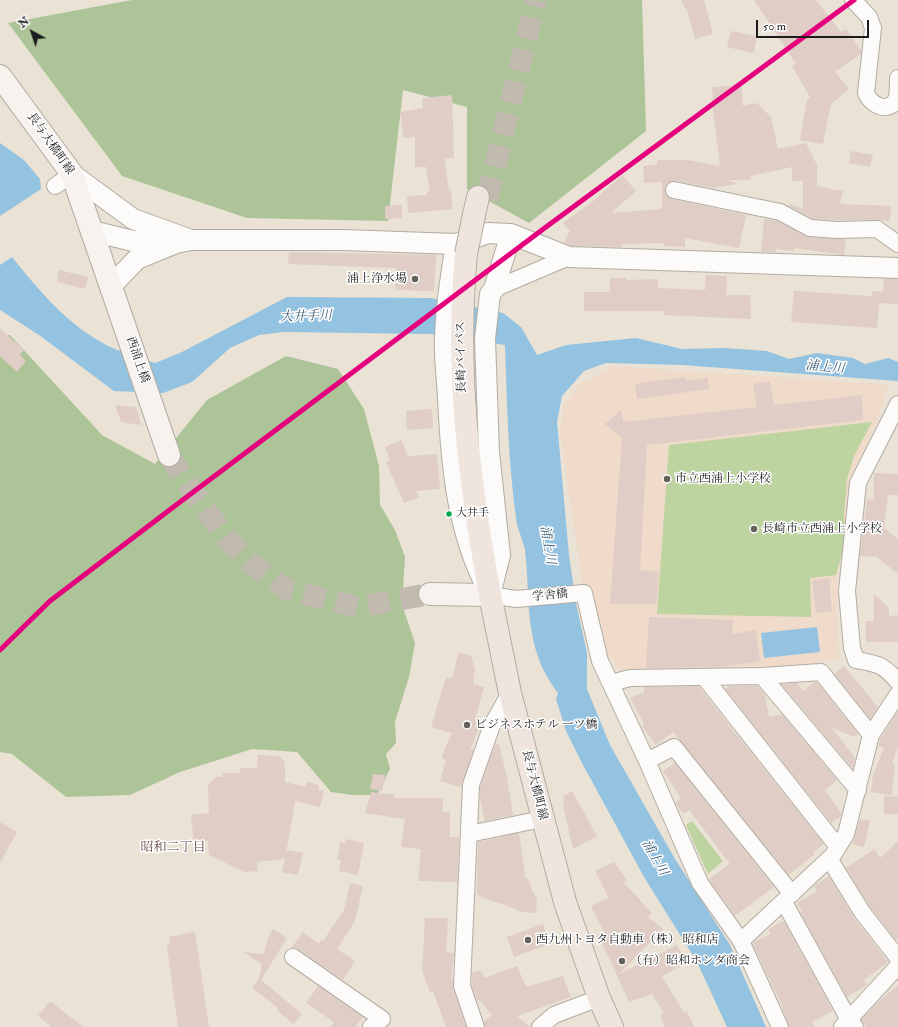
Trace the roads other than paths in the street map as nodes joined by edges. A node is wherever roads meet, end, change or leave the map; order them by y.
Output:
1 (853, 0) edge
2 (0, 76) edge
3 (898, 78) edge
4 (72, 174) junction
5 (55, 186) dead end
6 (674, 190) dead end
7 (481, 207) tunnel mouth
8 (92, 230) junction
9 (511, 234) junction
10 (184, 242) junction
11 (898, 244) edge
12 (466, 251) junction
13 (569, 257) junction
14 (898, 268) edge
15 (111, 286) junction
16 (474, 292) junction
17 (466, 339) junction
18 (898, 404) edge
19 (166, 445) tunnel mouth
20 (430, 594) tunnel mouth
21 (490, 595) junction
22 (762, 676) junction
23 (704, 677) junction
24 (898, 682) edge
25 (611, 683) junction
26 (510, 693) junction
27 (898, 694) edge
28 (871, 735) junction
29 (647, 761) junction
30 (858, 790) junction
31 (542, 818) junction
32 (469, 834) junction
33 (834, 854) junction
34 (788, 898) junction
35 (741, 941) junction
36 (293, 957) dead end
37 (898, 958) edge
38 (898, 966) edge
39 (599, 998) junction
40 (848, 1024) edge
41 (372, 1027) edge
42 (476, 1027) edge
43 (540, 1027) edge
44 (612, 1027) edge
45 (780, 1027) edge

1 - 3 street
2 - 4 main road, 長与大橋町線
4 - 5 street
4 - 8 main road, 長与大橋町線
4 - 10 street
6 - 11 street
7 - 12 main road, 長崎バイパス, bridge
8 - 10 street
8 - 15 main road, 長与大橋町線
9 - 12 street
9 - 13 street
9 - 16 street
10 - 12 street
10 - 15 street
12 - 16 main road, 長崎バイパス
13 - 14 street
13 - 16 street
15 - 19 main road, 西浦上橋
16 - 17 main road, 長崎バイパス
17 - 21 main road, 長崎バイパス
17 - 21 street
17 - 21 street
18 - 24 street
20 - 21 main road
21 - 25 street, 学舎橋
21 - 26 main road, 長与大橋町線
22 - 23 street
22 - 28 street
22 - 30 street
23 - 25 street
23 - 33 street
25 - 29 street
26 - 31 main road, 長与大橋町線
26 - 32 street
27 - 28 street
28 - 30 street
29 - 34 street
29 - 35 street
30 - 33 street
31 - 32 street
31 - 39 main road, 長与大橋町線
32 - 42 street
33 - 34 street
33 - 37 street
34 - 35 street
34 - 40 street
35 - 45 street
36 - 41 street
38 - 40 street
39 - 43 street
39 - 44 main road, 長与大橋町線

